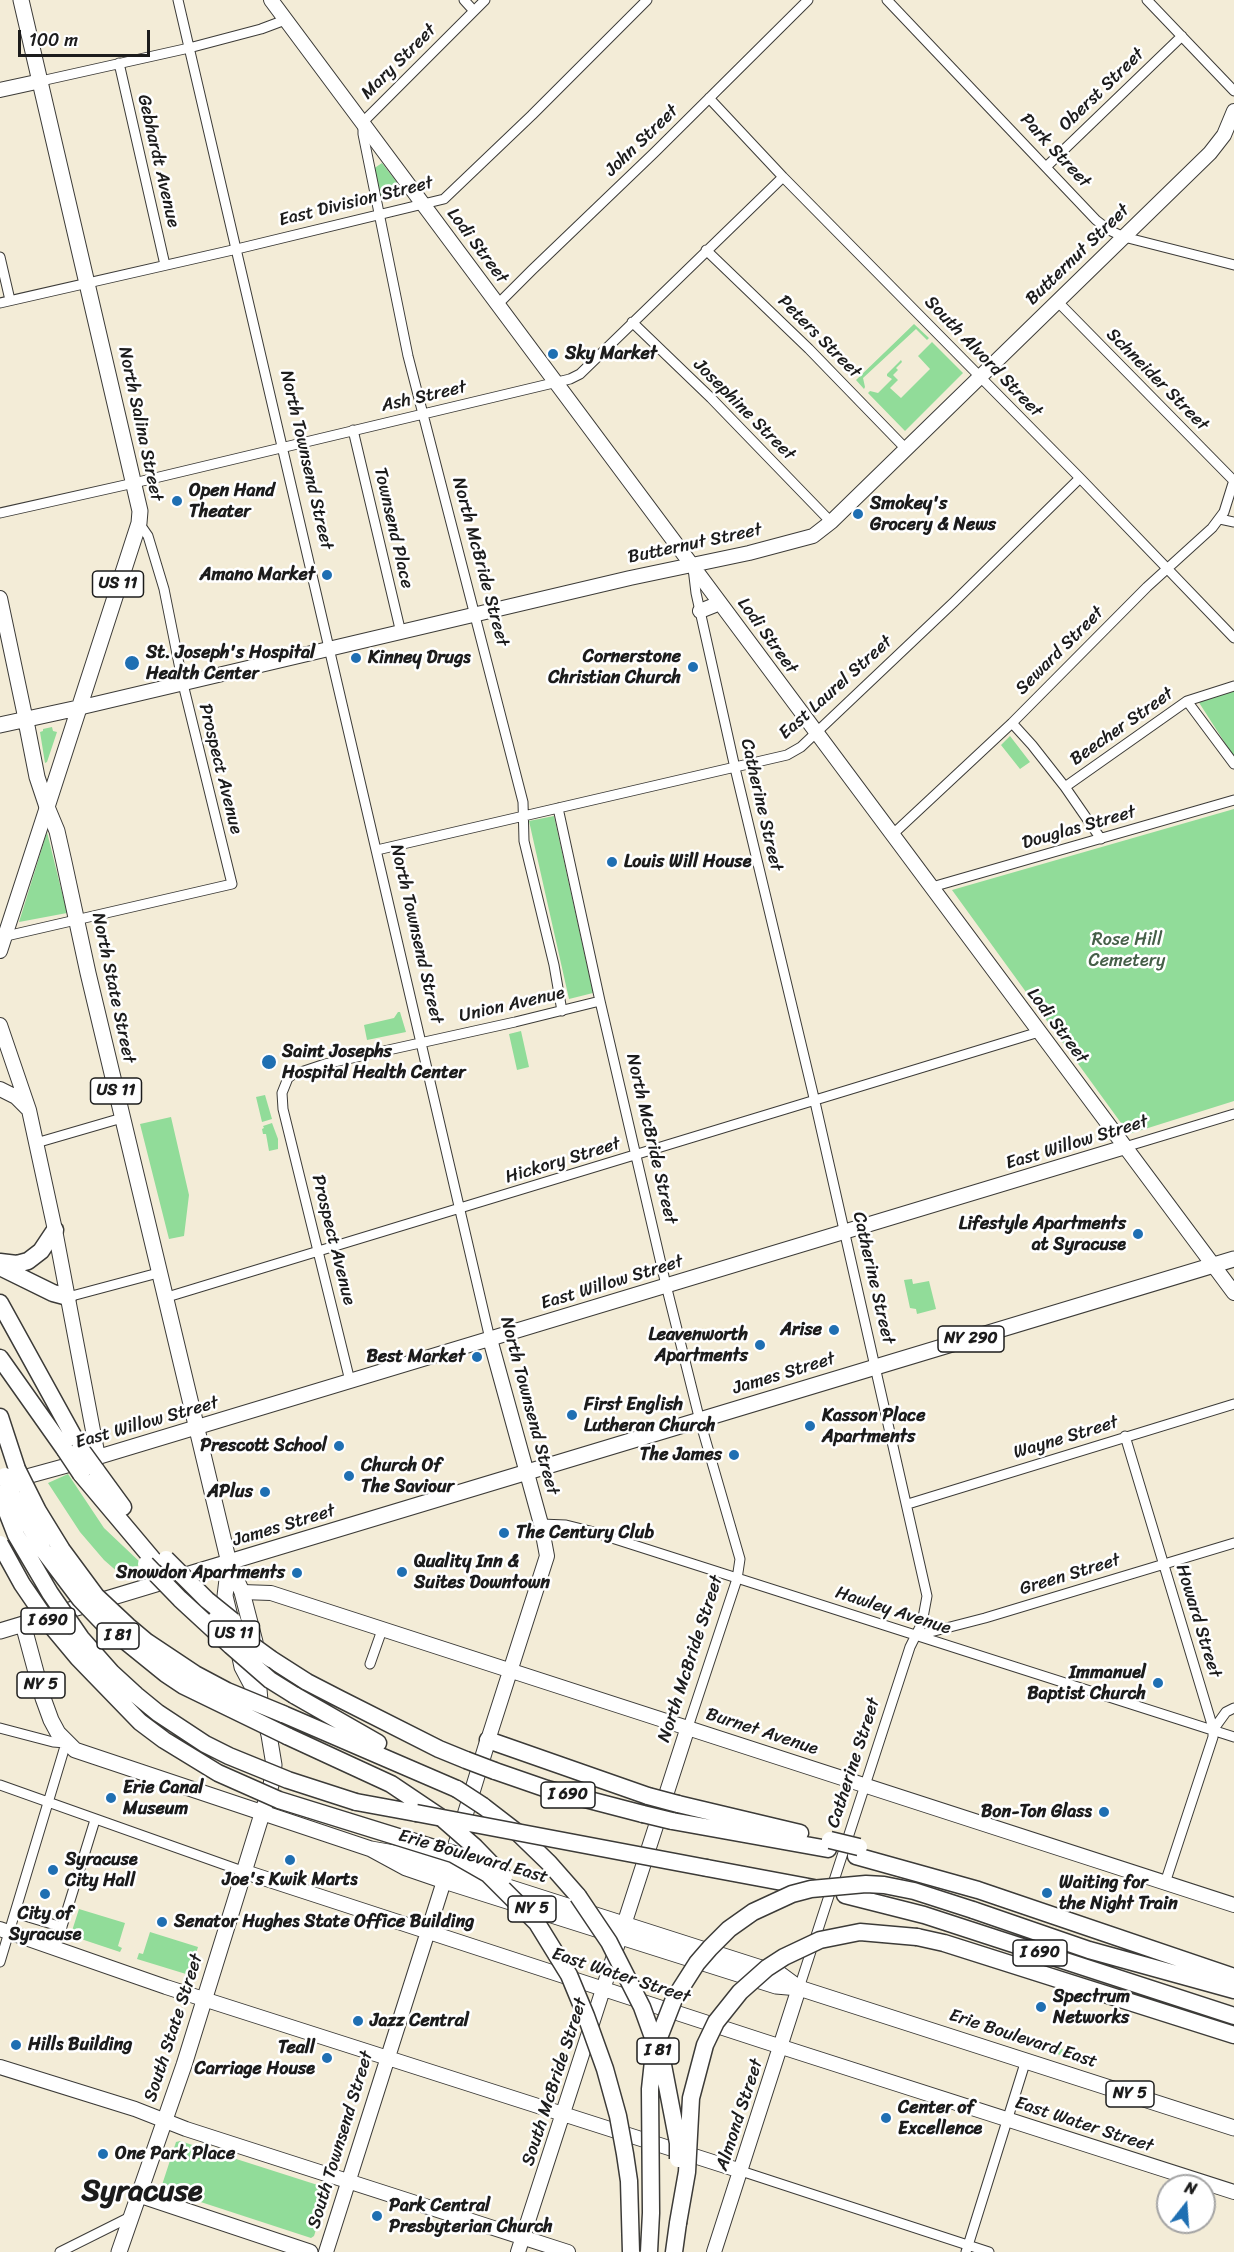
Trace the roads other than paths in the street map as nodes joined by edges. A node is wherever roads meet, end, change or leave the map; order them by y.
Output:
1 (21, 0) edge
2 (178, 0) edge
3 (271, 0) edge
4 (464, 0) edge
5 (485, 0) edge
6 (647, 0) edge
7 (808, 0) edge
8 (887, 0) edge
9 (1147, 0) edge
10 (474, 11) junction
11 (285, 20) junction
12 (1182, 36) junction
13 (189, 48) junction
14 (119, 63) junction
15 (40, 81) junction
16 (0, 90) edge
17 (1234, 91) edge
18 (709, 98) junction
19 (1234, 111) edge
20 (363, 123) junction
21 (1046, 167) junction
22 (783, 177) junction
23 (423, 204) junction
24 (379, 214) junction
25 (1124, 237) junction
26 (237, 249) junction
27 (706, 250) junction
28 (0, 257) edge
29 (1234, 265) edge
30 (165, 266) junction
31 (88, 283) junction
32 (10, 300) junction
33 (1058, 302) junction
34 (0, 303) edge
35 (498, 304) junction
36 (632, 322) junction
37 (980, 378) junction
38 (557, 383) junction
39 (422, 414) junction
40 (353, 430) junction
41 (283, 447) junction
42 (907, 450) junction
43 (1080, 478) junction
44 (1234, 480) edge
45 (134, 483) junction
46 (0, 513) edge
47 (1220, 519) junction
48 (831, 522) junction
49 (1234, 522) edge
50 (139, 523) junction
51 (692, 565) junction
52 (1167, 569) junction
53 (0, 598) edge
54 (720, 603) junction
55 (700, 611) junction
56 (475, 615) junction
57 (401, 633) junction
58 (1234, 638) edge
59 (330, 650) junction
60 (183, 684) junction
61 (1234, 686) edge
62 (1187, 701) junction
63 (78, 708) junction
64 (26, 721) junction
65 (1012, 723) junction
66 (0, 725) edge
67 (816, 732) junction
68 (1234, 764) edge
69 (735, 768) junction
70 (1065, 787) junction
71 (1234, 800) edge
72 (47, 807) junction
73 (558, 808) junction
74 (524, 816) junction
75 (892, 835) junction
76 (1101, 839) junction
77 (377, 850) junction
78 (932, 887) junction
79 (77, 919) junction
80 (2, 937) edge
81 (0, 951) edge
82 (600, 1001) junction
83 (562, 1011) junction
84 (0, 1025) edge
85 (1039, 1032) junction
86 (421, 1042) junction
87 (292, 1075) joint
88 (0, 1089) edge
89 (815, 1102) junction
90 (29, 1110) junction
91 (1234, 1114) edge
92 (122, 1118) junction
93 (36, 1143) junction
94 (1125, 1147) junction
95 (637, 1156) junction
96 (459, 1209) junction
97 (55, 1230) junction
98 (845, 1231) junction
99 (318, 1252) junction
100 (1234, 1259) edge
101 (0, 1262) edge
102 (0, 1266) edge
103 (1213, 1266) junction
104 (158, 1273) junction
105 (666, 1285) junction
106 (1234, 1293) edge
107 (68, 1298) junction
108 (164, 1298) junction
109 (0, 1303) edge
110 (490, 1339) junction
111 (0, 1358) edge
112 (876, 1367) junction
113 (350, 1381) junction
114 (1234, 1404) edge
115 (0, 1417) edge
116 (700, 1421) junction
117 (195, 1427) junction
118 (1125, 1436) junction
119 (73, 1449) junction
120 (92, 1467) junction
121 (5, 1473) edge
122 (526, 1473) junction
123 (0, 1494) edge
124 (908, 1504) junction
125 (541, 1524) junction
126 (1234, 1543) edge
127 (0, 1544) edge
128 (156, 1561) junction
129 (229, 1563) junction
130 (1164, 1564) junction
131 (737, 1579) junction
132 (242, 1592) junction
133 (23, 1624) junction
134 (382, 1630) junction
135 (0, 1631) edge
136 (915, 1636) junction
137 (370, 1664) dead end
138 (512, 1671) junction
139 (109, 1689) junction
140 (260, 1701) junction
141 (1234, 1708) edge
142 (688, 1727) junction
143 (0, 1728) edge
144 (1213, 1730) junction
145 (1234, 1737) edge
146 (488, 1740) junction
147 (66, 1743) junction
148 (864, 1784) junction
149 (0, 1785) edge
150 (457, 1788) junction
151 (49, 1802) junction
152 (356, 1802) junction
153 (263, 1815) junction
154 (95, 1820) junction
155 (829, 1844) junction
156 (245, 1872) junction
157 (446, 1875) junction
158 (1165, 1883) junction
159 (1234, 1905) edge
160 (15, 1913) junction
161 (538, 1924) junction
162 (62, 1928) junction
163 (622, 1930) junction
164 (4, 1931) edge
165 (428, 1932) junction
166 (55, 1949) junction
167 (0, 1962) edge
168 (1234, 1977) edge
169 (799, 1988) junction
170 (603, 1989) junction
171 (1234, 1990) edge
172 (204, 1999) junction
173 (1234, 2016) edge
174 (1234, 2035) edge
175 (780, 2047) junction
176 (387, 2056) junction
177 (1026, 2060) junction
178 (0, 2067) edge
179 (564, 2113) junction
180 (1007, 2119) junction
181 (164, 2120) junction
182 (1234, 2128) edge
183 (741, 2170) junction
184 (348, 2180) junction
185 (1234, 2192) edge
186 (139, 2196) junction
187 (132, 2216) junction
188 (678, 2223) junction
189 (523, 2238) junction
190 (967, 2249) edge
191 (60, 2252) edge
192 (119, 2252) edge
193 (310, 2252) edge
194 (326, 2252) edge
195 (518, 2252) edge
196 (568, 2252) edge
197 (631, 2252) edge
198 (649, 2252) edge
199 (674, 2252) edge
200 (714, 2252) edge
201 (989, 2252) edge

1 - 15 main road, North Salina Street / US 11
2 - 13 street, North Townsend Street
3 - 11 street, Lodi Street
4 - 10 street
5 - 10 street, Mary Street
6 - 23 street, East Division Street
7 - 18 street, John Street
8 - 21 street, Park Street
9 - 12 street
10 - 20 street, Mary Street
11 - 13 street
11 - 20 street, Lodi Street
12 - 17 street
12 - 21 street, Oberst Street
13 - 14 street
13 - 26 street, North Townsend Street
14 - 15 street
14 - 30 street, Gebhardt Avenue
15 - 16 street
15 - 31 main road, North Salina Street / US 11
18 - 22 street, South Alvord Street
18 - 35 street, John Street
19 - 25 street, Butternut Street
20 - 23 street, Lodi Street
20 - 24 street, North McBride Street
21 - 25 street, Park Street
22 - 27 street, Ash Street
22 - 37 street, South Alvord Street
23 - 24 street, East Division Street
23 - 35 street, Lodi Street
24 - 26 street, East Division Street
24 - 39 street, North McBride Street
25 - 29 street, Park Street
25 - 33 street, Butternut Street
26 - 30 street, East Division Street
26 - 41 street, North Townsend Street
27 - 36 street, Ash Street
27 - 42 street, Peters Street
28 - 32 street
30 - 31 street, East Division Street
31 - 32 street, East Division Street
31 - 45 main road, North Salina Street / US 11
32 - 34 street, East Division Street
33 - 37 street, Butternut Street
33 - 44 street, Schneider Street
35 - 38 street, Lodi Street
36 - 38 street, Ash Street
36 - 48 street, Josephine Street
37 - 42 street, Butternut Street
37 - 43 street, South Alvord Street
38 - 39 street, Ash Street
38 - 51 street, Lodi Street
39 - 40 street, Ash Street
39 - 56 street, North McBride Street
40 - 41 street, Ash Street
40 - 57 street, Townsend Place
41 - 45 street, Ash Street
41 - 59 street, North Townsend Street
42 - 48 street, Butternut Street
43 - 52 street, South Alvord Street
43 - 67 street, East Laurel Street
44 - 47 street, Seward Street
45 - 46 street, Ash Street
45 - 50 main road, North Salina Street / US 11
47 - 49 street
47 - 52 street, Seward Street
48 - 51 street, Butternut Street
50 - 60 street, Prospect Avenue
50 - 63 main road, North Salina Street / US 11
51 - 54 street, Lodi Street
51 - 55 street, Catherine Street
51 - 56 street, Butternut Street
52 - 58 street, South Alvord Street
52 - 65 street, Seward Street
53 - 64 street, North State Street
54 - 55 street
54 - 67 street, Lodi Street
55 - 69 street, Catherine Street
56 - 57 street, Butternut Street
56 - 74 street, North McBride Street
57 - 59 street, Butternut Street
59 - 60 street, Butternut Street
59 - 77 street, North Townsend Street
60 - 63 street, Butternut Street
60 - 79 street, Prospect Avenue
61 - 62 street, Beecher Street
62 - 68 street
62 - 70 street, Beecher Street
63 - 64 main road, Butternut Street
63 - 72 main road, North Salina Street / US 11
64 - 66 main road, Butternut Street
64 - 72 main road, North State Street
65 - 70 street
65 - 75 street, Seward Street
67 - 69 street, East Laurel Street
67 - 75 street, Lodi Street
69 - 73 street, East Laurel Street
69 - 89 street, Catherine Street
70 - 76 street
71 - 76 street, Douglas Street
72 - 79 main road, North State Street / US 11
72 - 80 street, North Salina Street
73 - 74 street, East Laurel Street
73 - 82 street, North McBride Street
74 - 77 street, East Laurel Street
74 - 83 street, North McBride Street
75 - 78 street, Lodi Street
76 - 78 street, Douglas Street
77 - 86 street, North Townsend Street
78 - 85 street, Lodi Street
79 - 80 street
79 - 92 main road, North State Street / US 11
80 - 81 street, North Salina Street
82 - 83 street, Union Avenue
82 - 95 street, North McBride Street
83 - 86 street, Union Avenue
84 - 90 street
85 - 89 street, Hickory Street
85 - 94 street, Lodi Street
86 - 87 street, Union Avenue
86 - 96 street, North Townsend Street
87 - 99 street, Prospect Avenue
88 - 90 street
89 - 95 street, Hickory Street
89 - 98 street, Catherine Street
90 - 93 street
91 - 94 street, East Willow Street
92 - 93 street
92 - 104 main road, North State Street / US 11
93 - 97 street
94 - 98 street, East Willow Street
94 - 103 street, Lodi Street
95 - 96 street, Hickory Street
95 - 105 street, North McBride Street
96 - 99 street, Hickory Street
96 - 110 street, North Townsend Street
97 - 101 highway
97 - 107 street
98 - 105 street, East Willow Street
98 - 112 street, Catherine Street
99 - 108 street, Hickory Street
99 - 113 street, Prospect Avenue
100 - 103 main road, James Street / NY 290
102 - 107 highway
103 - 106 street, Lodi Street
103 - 112 main road, James Street / NY 290
104 - 107 street
104 - 108 main road, North State Street / US 11
105 - 110 street, East Willow Street
105 - 116 street, North McBride Street
107 - 120 street
108 - 117 main road, North State Street / US 11
109 - 119 highway
110 - 113 street, East Willow Street
110 - 122 street, North Townsend Street
111 - 119 highway
112 - 116 main road, James Street / NY 290
112 - 124 street, Catherine Street
113 - 117 street, East Willow Street
114 - 118 street, Wayne Street
115 - 121 highway, I 81
116 - 122 main road, James Street / NY 290
116 - 131 street, North McBride Street
117 - 120 street, East Willow Street
117 - 129 main road, North State Street / US 11
118 - 124 street, Wayne Street
118 - 130 street, Howard Street
119 - 120 highway, bridge
120 - 121 street, East Willow Street
120 - 128 highway
121 - 150 highway, I 81, bridge
121 - 161 highway, I 81, bridge
122 - 125 street, North Townsend Street
122 - 129 main road, James Street / NY 290
123 - 152 highway, bridge
124 - 136 street, Catherine Street
125 - 131 street, Hawley Avenue
125 - 138 street, North Townsend Street
126 - 130 street, Green Street
127 - 139 highway, I 690, bridge
128 - 150 highway, bridge
128 - 155 highway, I 690, bridge
129 - 132 main road, North State Street / US 11
129 - 133 main road, James Street
129 - 140 main road, North State Street / US 11
130 - 136 street, Green Street
130 - 144 street, Howard Street
131 - 136 street, Hawley Avenue
131 - 142 street, North McBride Street
132 - 134 street, Burnet Avenue
132 - 140 main road, North State Street / US 11
133 - 135 main road, James Street
133 - 147 main road, NY 5
134 - 137 street
134 - 138 street, Burnet Avenue
136 - 144 street, Hawley Avenue
136 - 148 street, Catherine Street
138 - 142 street, Burnet Avenue
138 - 146 street, North Townsend Street
139 - 152 highway, I 690, bridge
139 - 161 highway, bridge
140 - 153 main road, North State Street / US 11
141 - 144 street
142 - 148 street, Burnet Avenue
142 - 163 street, North McBride Street
143 - 147 street, Erie Boulevard East
144 - 145 street, Hawley Avenue
144 - 158 street
146 - 155 highway, bridge
146 - 157 main road, North Townsend Street
147 - 151 street
147 - 153 main road, Erie Boulevard East / NY 5
148 - 158 street, Burnet Avenue
148 - 169 street, Catherine Street
149 - 151 street, East Water Street
150 - 188 highway, I 81, bridge
151 - 154 street, East Water Street
151 - 160 street
152 - 173 highway, I 690, bridge
153 - 156 main road, South State Street / US 11
153 - 157 main road, Erie Boulevard East / NY 5
154 - 156 street, East Water Street
154 - 162 street
155 - 168 highway, I 690
156 - 165 street, East Water Street
156 - 172 main road, South State Street / US 11
157 - 163 main road, Erie Boulevard East / NY 5
157 - 165 street, South Townsend Street
158 - 159 street, Burnet Avenue
160 - 162 street
160 - 164 street
161 - 197 highway, I 81, bridge
162 - 166 street
163 - 169 main road, Erie Boulevard East / NY 5
163 - 170 street, South McBride Street
164 - 166 street
164 - 167 street
165 - 170 street, East Water Street
165 - 176 street, South Townsend Street
166 - 172 street
169 - 175 street, Almond Street
169 - 177 main road, Erie Boulevard East / NY 5
170 - 175 street, East Water Street
170 - 179 street, South McBride Street
171 - 198 highway, bridge
172 - 176 street
172 - 181 main road, South State Street / US 11
174 - 188 highway, bridge
175 - 180 street, East Water Street
175 - 183 street, Almond Street
176 - 179 street
176 - 184 street, South Townsend Street
177 - 180 street
177 - 182 main road, Erie Boulevard East / NY 5
178 - 181 street
179 - 183 street
179 - 189 street, South McBride Street
180 - 185 street, East Water Street
180 - 190 street
181 - 184 street
181 - 186 main road, South State Street / US 11
183 - 190 street
183 - 200 street, Almond Street
184 - 189 street
184 - 194 street, South Townsend Street
186 - 187 main road, South State Street / US 11
186 - 193 main road
187 - 191 street
187 - 192 main road, South State Street / US 11
188 - 199 highway, I 81
189 - 195 street, South McBride Street
189 - 196 street
190 - 201 street

